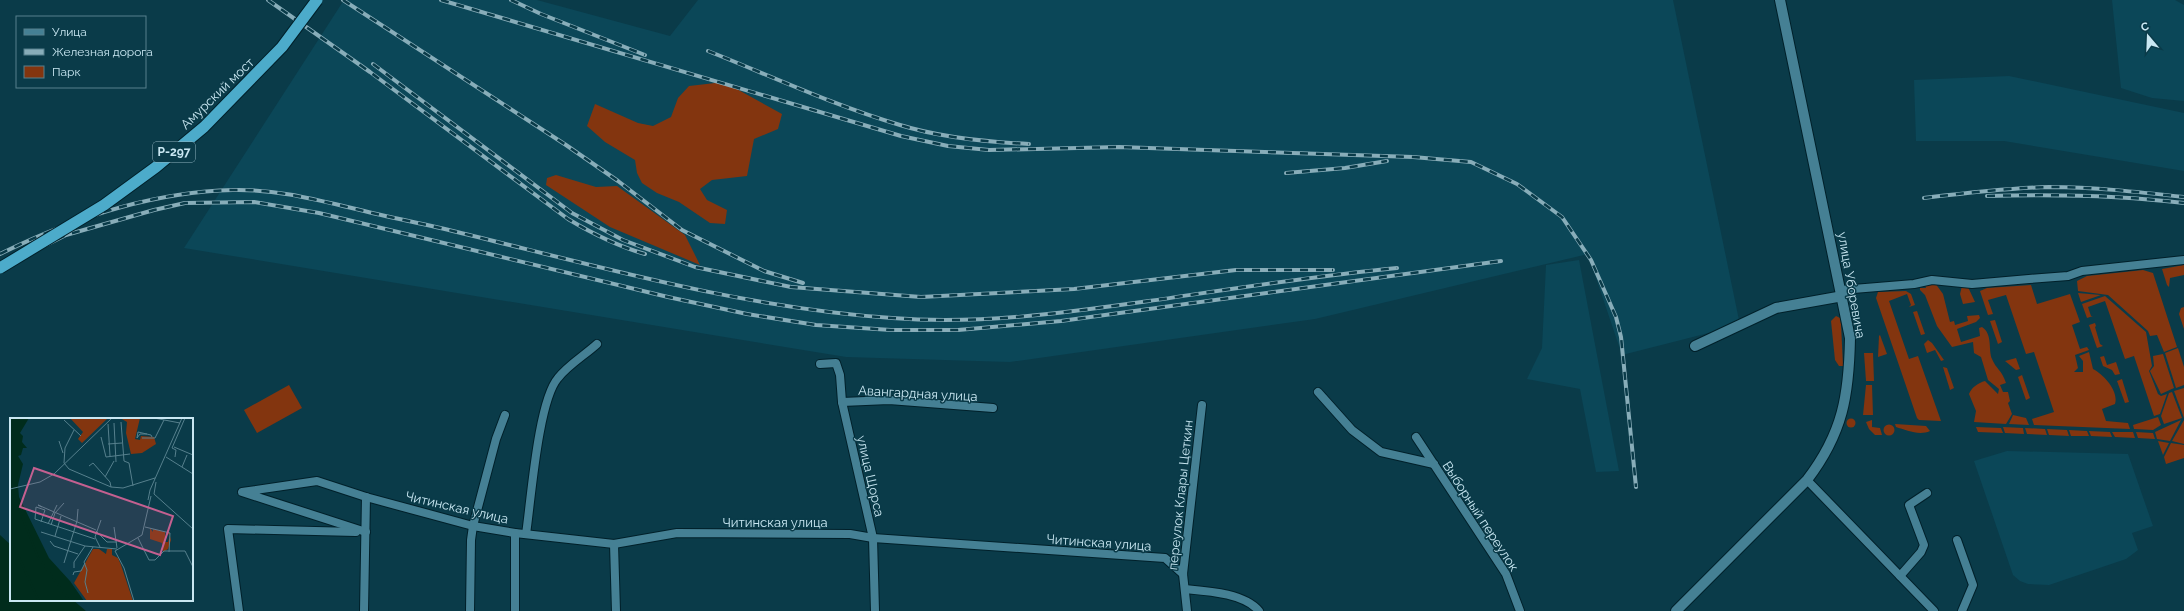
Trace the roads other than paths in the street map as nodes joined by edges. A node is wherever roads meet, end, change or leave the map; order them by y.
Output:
1 (317, 0) edge
2 (1780, 0) edge
3 (2184, 260) edge
4 (0, 268) edge
5 (1842, 293) junction
6 (597, 344) dead end
7 (1695, 346) dead end
8 (820, 364) dead end
9 (1318, 392) dead end
10 (842, 402) junction
11 (1202, 405) dead end
12 (993, 408) dead end
13 (505, 415) dead end
14 (1416, 437) dead end
15 (1434, 464) junction
16 (1807, 480) junction
17 (1927, 493) dead end
18 (366, 497) junction
19 (473, 526) junction
20 (366, 532) junction
21 (515, 533) junction
22 (526, 534) junction
23 (873, 538) junction
24 (1957, 540) dead end
25 (614, 544) junction
26 (1183, 574) junction
27 (1900, 576) junction
28 (1185, 589) junction
29 (239, 611) edge
30 (364, 611) edge
31 (470, 611) edge
32 (515, 611) edge
33 (616, 611) edge
34 (875, 611) edge
35 (1187, 611) edge
36 (1259, 611) edge
37 (1520, 611) edge
38 (1676, 611) edge
39 (1934, 611) edge
40 (1962, 611) edge

1 - 4 highway, Амурский мост / Р-297, bridge
2 - 5 main road, улица Уборевича
3 - 5 street
5 - 7 main road
5 - 16 main road, улица Уборевича
6 - 22 street
8 - 10 street, улица Щорса
9 - 15 street
10 - 12 street, Авангардная улица
10 - 23 street, улица Щорса
11 - 26 street, переулок Клары Цеткин
13 - 19 street
14 - 15 street, Выборный переулок
15 - 37 street, Выборный переулок
16 - 27 street
16 - 38 main road, улица Уборевича
17 - 27 street
18 - 19 street, Читинская улица
18 - 20 street
18 - 20 street, Читинская улица
19 - 21 street, Читинская улица
19 - 31 street
20 - 29 street
20 - 30 street
21 - 22 street, Читинская улица
21 - 32 street
22 - 25 street, Читинская улица
23 - 25 street, Читинская улица
23 - 26 street, Читинская улица
23 - 34 street, улица Щорса
24 - 40 street
25 - 33 street
26 - 28 street, переулок Клары Цеткин
27 - 39 street
28 - 35 street, переулок Клары Цеткин
28 - 36 street

